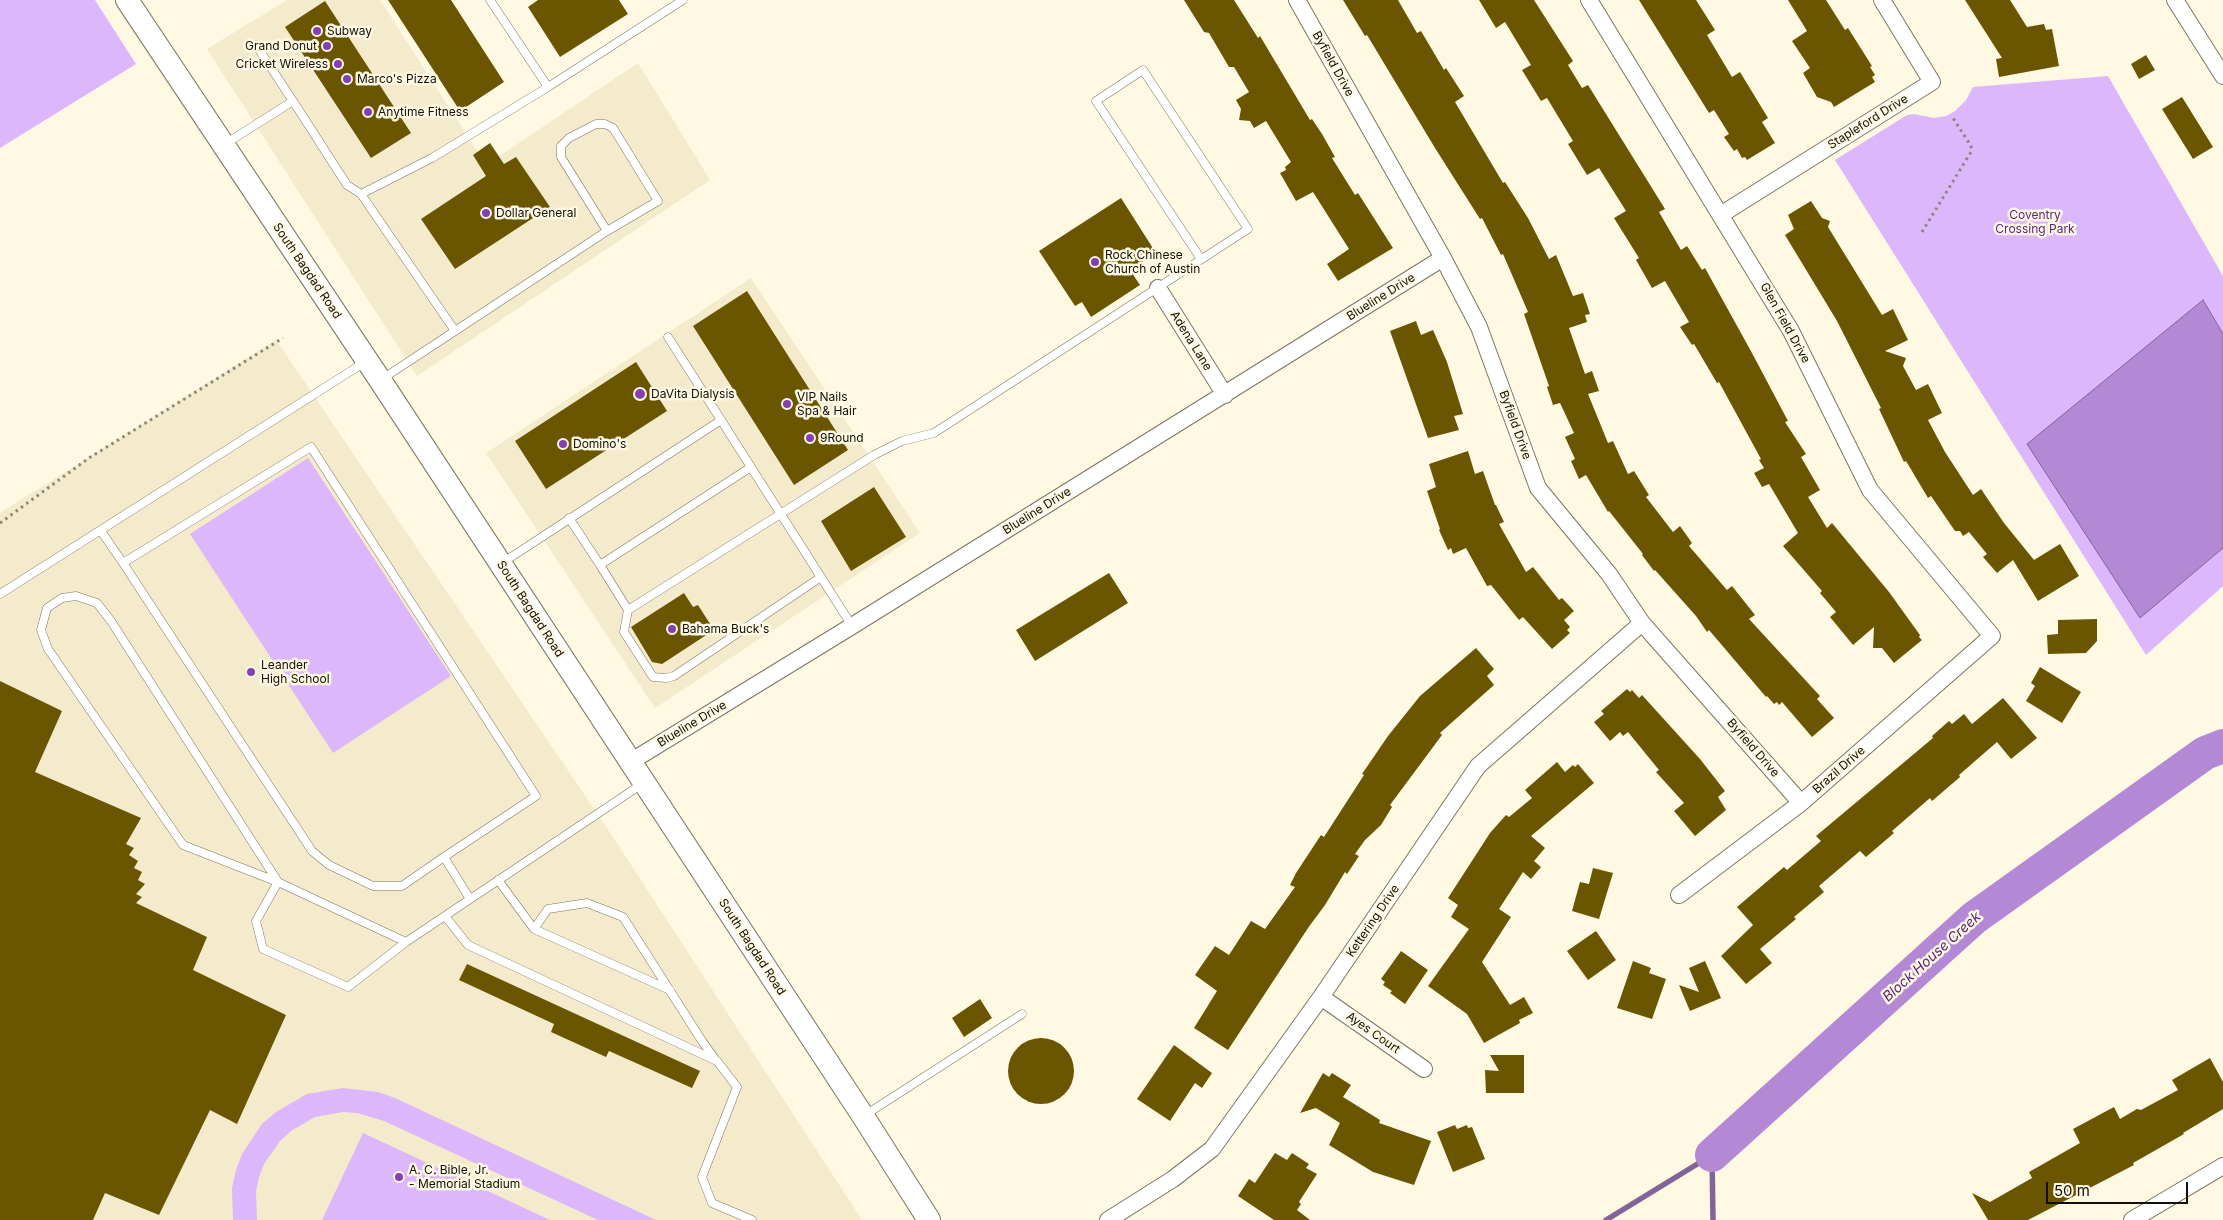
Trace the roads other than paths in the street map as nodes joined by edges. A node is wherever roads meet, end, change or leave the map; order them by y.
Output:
1 (127, 0) edge
2 (490, 0) edge
3 (682, 0) edge
4 (1297, 0) edge
5 (1589, 0) edge
6 (1882, 0) edge
7 (2175, 0) edge
8 (256, 45) dead end
9 (2223, 76) edge
10 (548, 86) junction
11 (293, 101) junction
12 (223, 146) junction
13 (361, 194) junction
14 (1722, 214) junction
15 (607, 231) junction
16 (1443, 258) junction
17 (1201, 259) junction
18 (1158, 288) junction
19 (455, 331) junction
20 (668, 338) dead end
21 (367, 361) junction
22 (380, 380) junction
23 (1224, 394) junction
24 (721, 420) junction
25 (751, 467) junction
26 (781, 514) junction
27 (569, 518) junction
28 (101, 531) junction
29 (123, 563) junction
30 (500, 564) junction
31 (600, 565) junction
32 (820, 576) junction
33 (0, 594) edge
34 (628, 610) junction
35 (1642, 623) junction
36 (852, 626) junction
37 (1992, 636) joint
38 (630, 762) junction
39 (644, 783) junction
40 (1801, 804) junction
41 (444, 857) junction
42 (498, 880) junction
43 (278, 882) junction
44 (1679, 895) dead end
45 (470, 899) junction
46 (445, 916) junction
47 (534, 929) junction
48 (406, 942) junction
49 (670, 990) junction
50 (1322, 996) junction
51 (1022, 1014) dead end
52 (717, 1061) junction
53 (1424, 1069) dead end
54 (863, 1116) junction
55 (2223, 1166) edge
56 (752, 1220) edge
57 (928, 1220) edge
58 (1108, 1220) edge
59 (2132, 1220) edge

1 - 12 main road, South Bagdad Road
2 - 10 lane
3 - 10 lane
4 - 16 street, Byfield Drive
5 - 14 street, Glen Field Drive
6 - 14 street, Stapleford Drive
7 - 9 street
8 - 11 lane
10 - 13 lane
11 - 12 lane
11 - 13 lane
12 - 21 main road, South Bagdad Road
13 - 19 lane
14 - 37 street, Glen Field Drive
15 - 15 lane
15 - 19 lane
16 - 23 street, Blueline Drive
16 - 35 street, Byfield Drive
17 - 17 lane
17 - 18 lane
18 - 23 street, Adena Lane
18 - 26 lane
19 - 22 lane
20 - 24 lane
21 - 22 main road, South Bagdad Road
21 - 28 lane
22 - 30 main road, South Bagdad Road
23 - 36 street, Blueline Drive
24 - 25 lane
24 - 27 lane
25 - 26 lane
25 - 31 lane
26 - 32 lane
26 - 34 lane
27 - 30 lane
27 - 31 lane
28 - 29 lane
28 - 33 lane
29 - 41 lane
29 - 41 lane
30 - 38 main road, South Bagdad Road
31 - 34 lane
32 - 34 lane
32 - 36 lane
35 - 40 street, Byfield Drive
35 - 50 street, Kettering Drive
36 - 38 street, Blueline Drive
37 - 40 street, Brazil Drive
38 - 39 main road, South Bagdad Road
39 - 42 lane
39 - 54 main road, South Bagdad Road
40 - 44 street, Brazil Drive
41 - 45 lane
42 - 45 lane
42 - 47 lane
43 - 43 lane
43 - 48 lane
43 - 48 lane
45 - 46 lane
46 - 48 lane
46 - 52 lane
47 - 49 lane
47 - 49 lane
49 - 52 lane
50 - 53 street, Ayes Court
50 - 58 street, Kettering Drive
51 - 54 lane
52 - 56 lane
54 - 57 main road, South Bagdad Road
55 - 59 street

